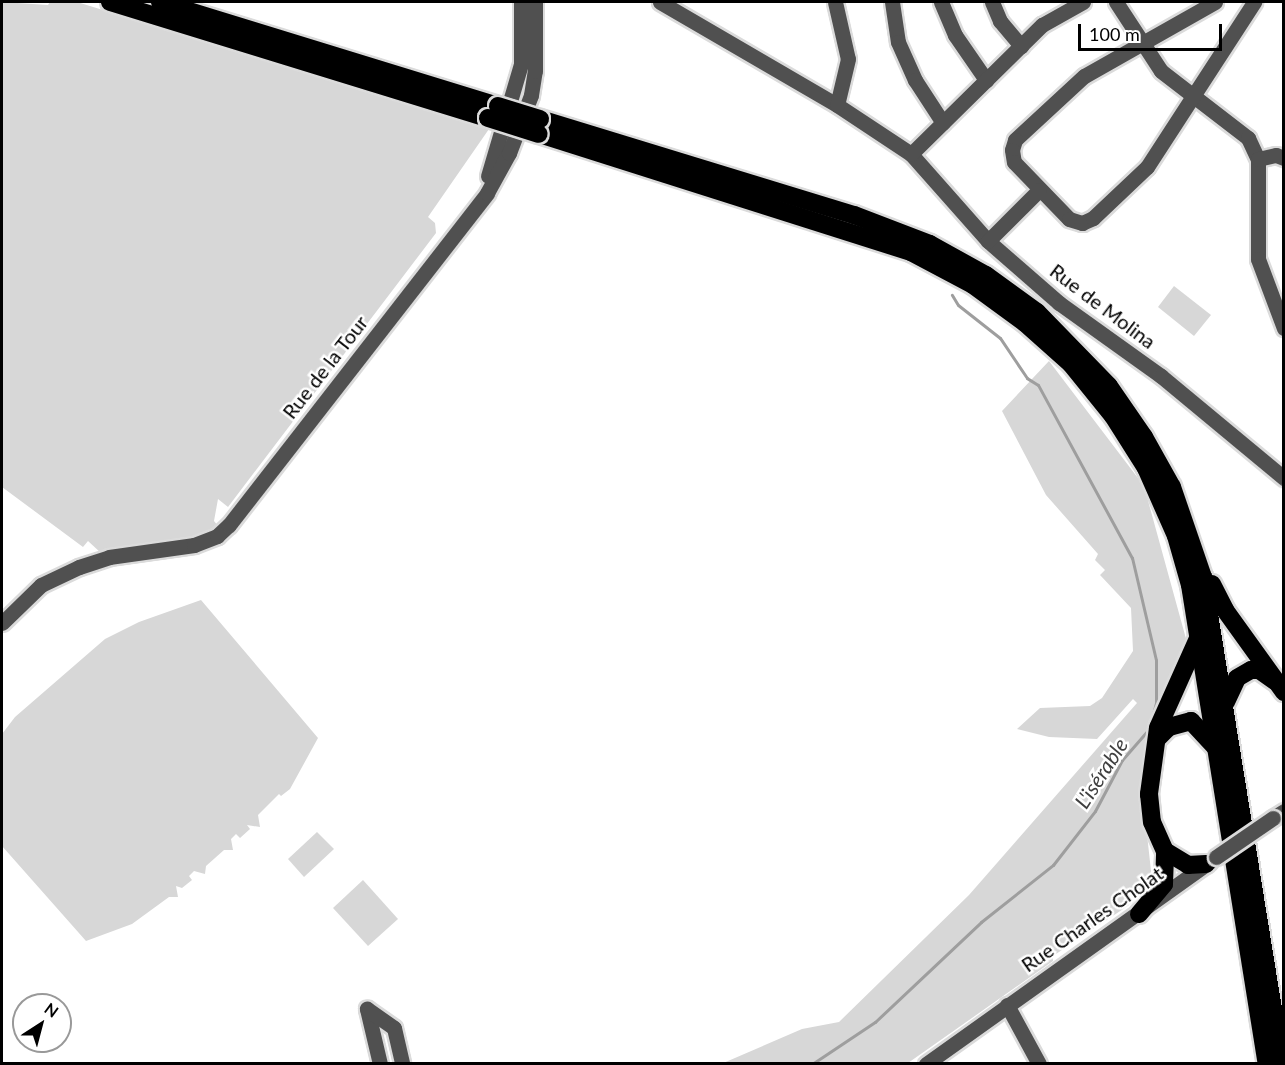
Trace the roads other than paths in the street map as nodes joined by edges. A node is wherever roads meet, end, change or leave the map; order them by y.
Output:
1 (110, 2) edge
2 (160, 2) edge
3 (521, 2) edge
4 (535, 2) edge
5 (660, 2) edge
6 (835, 2) edge
7 (892, 2) edge
8 (941, 2) edge
9 (992, 2) edge
10 (1083, 2) edge
11 (1116, 2) edge
12 (1215, 2) edge
13 (1254, 2) edge
14 (1142, 45) junction
15 (1021, 46) junction
16 (986, 80) junction
17 (1192, 95) junction
18 (837, 105) junction
19 (493, 112) junction
20 (943, 123) junction
21 (540, 126) junction
22 (911, 154) junction
23 (1284, 158) edge
24 (1258, 159) junction
25 (1040, 190) junction
26 (479, 202) junction
27 (987, 241) junction
28 (1284, 328) edge
29 (1284, 478) edge
30 (1203, 577) junction
31 (2, 623) edge
32 (1200, 634) junction
33 (1282, 689) edge
34 (1226, 702) junction
35 (1155, 740) junction
36 (1219, 752) junction
37 (1280, 815) edge
38 (1166, 851) junction
39 (1211, 860) junction
40 (1139, 914) junction
41 (1007, 1005) junction
42 (380, 1064) edge
43 (402, 1064) edge
44 (926, 1064) edge
45 (1039, 1064) edge
46 (1267, 1064) edge
47 (1282, 1064) edge

1 - 19 highway
2 - 19 highway
3 - 26 street, Rue de la Tour
4 - 26 street, Rue de la Tour
5 - 18 street, Rue de Molina
6 - 18 street
7 - 20 street
8 - 16 street
9 - 15 street
10 - 15 street
11 - 14 street
12 - 14 street
13 - 17 street
14 - 17 street
14 - 25 street
15 - 16 street
16 - 20 street
17 - 24 street
17 - 25 street
18 - 22 street, Rue de Molina
19 - 21 highway, bridge
20 - 22 street
21 - 30 highway
21 - 32 highway
22 - 27 street, Rue de Molina
23 - 24 street
24 - 28 street
25 - 27 street
26 - 31 street, Rue de la Tour
27 - 29 street, Rue de Molina
30 - 33 highway
30 - 34 highway
32 - 35 highway
32 - 36 highway
33 - 34 highway
34 - 47 highway
35 - 36 highway
35 - 38 highway
36 - 46 highway
37 - 39 street, Rue Charles Cholat, bridge
38 - 39 highway
38 - 40 highway
39 - 40 street, Rue Charles Cholat
40 - 41 street, Rue Charles Cholat
41 - 44 street, Rue Charles Cholat
41 - 45 street
42 - 43 street

